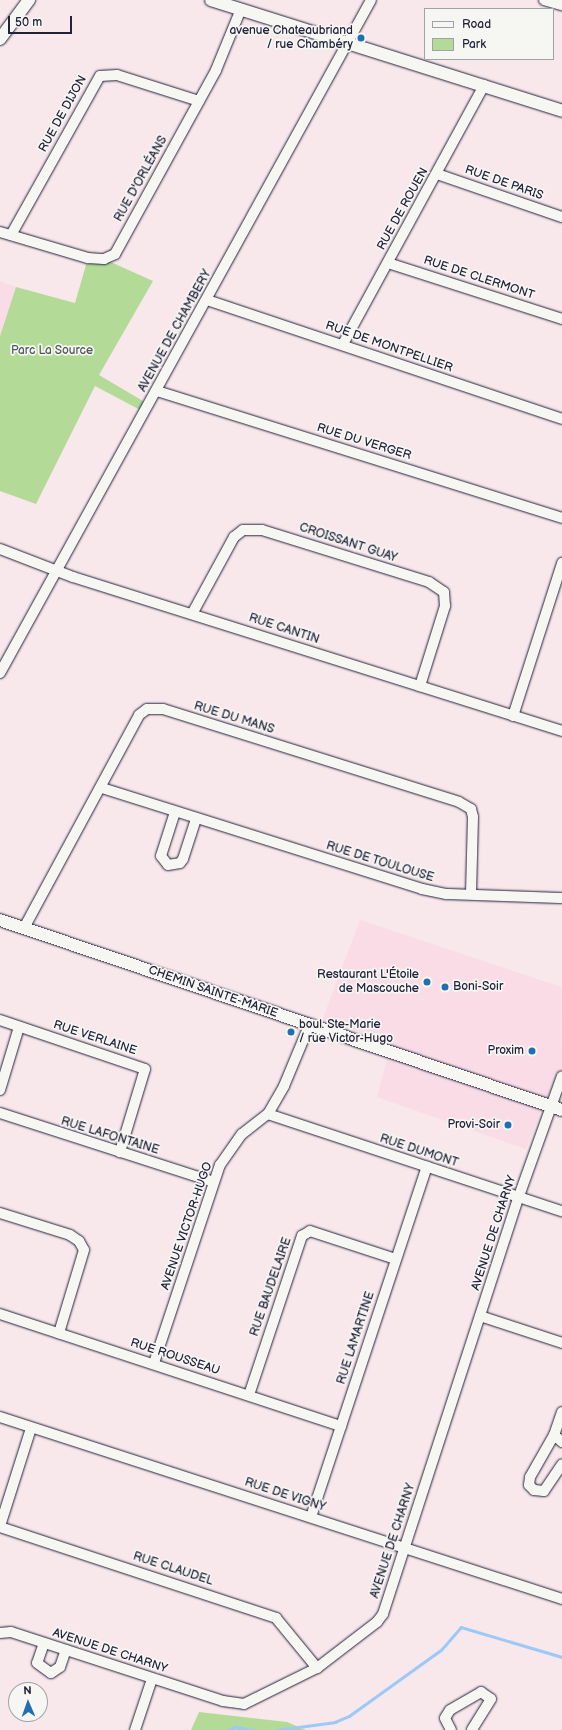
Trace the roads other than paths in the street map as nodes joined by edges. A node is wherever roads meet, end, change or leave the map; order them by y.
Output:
1 (29, 0) edge
2 (211, 0) edge
3 (371, 0) edge
4 (544, 0) edge
5 (562, 5) edge
6 (241, 9) junction
7 (0, 39) edge
8 (348, 41) junction
9 (484, 85) junction
10 (200, 101) junction
11 (562, 111) edge
12 (437, 174) junction
13 (562, 217) edge
14 (0, 232) edge
15 (11, 235) junction
16 (388, 263) junction
17 (207, 300) junction
18 (562, 320) edge
19 (343, 344) junction
20 (157, 391) junction
21 (562, 419) edge
22 (562, 518) edge
23 (0, 549) edge
24 (562, 563) edge
25 (56, 570) junction
26 (192, 614) junction
27 (0, 673) edge
28 (420, 686) junction
29 (513, 716) junction
30 (562, 731) edge
31 (102, 788) junction
32 (175, 812) junction
33 (196, 819) junction
34 (471, 894) junction
35 (562, 898) edge
36 (0, 920) edge
37 (24, 928) junction
38 (0, 1020) edge
39 (309, 1026) junction
40 (20, 1027) junction
41 (562, 1076) edge
42 (0, 1090) edge
43 (557, 1108) edge
44 (0, 1114) edge
45 (268, 1114) junction
46 (120, 1152) junction
47 (427, 1167) junction
48 (213, 1182) junction
49 (519, 1196) junction
50 (562, 1211) edge
51 (0, 1213) edge
52 (395, 1259) junction
53 (0, 1314) edge
54 (480, 1316) junction
55 (59, 1333) junction
56 (562, 1343) edge
57 (154, 1364) junction
58 (249, 1395) junction
59 (562, 1412) edge
60 (0, 1417) edge
61 (341, 1426) junction
62 (32, 1428) junction
63 (558, 1438) edge
64 (562, 1464) edge
65 (311, 1517) junction
66 (0, 1526) edge
67 (404, 1550) junction
68 (562, 1599) edge
69 (0, 1633) edge
70 (44, 1643) junction
71 (66, 1650) junction
72 (317, 1668) junction
73 (152, 1679) junction
74 (135, 1730) edge
75 (451, 1730) edge
76 (472, 1730) edge

1 - 7 street
2 - 6 street
3 - 8 street, AVENUE DE CHAMBERY
4 - 5 street
6 - 8 street
6 - 10 street, RUE D'ORLÉANS
8 - 9 street
8 - 17 street, AVENUE DE CHAMBERY
9 - 11 street
9 - 12 street, RUE DE ROUEN
10 - 15 street, RUE D'ORLÉANS
10 - 15 street, RUE DE DIJON
12 - 13 street, RUE DE PARIS
12 - 16 street, RUE DE ROUEN
14 - 15 street, RUE D'ORLÉANS
16 - 18 street, RUE DE CLERMONT
16 - 19 street, RUE DE ROUEN
17 - 19 street, RUE DE MONTPELLIER
17 - 20 street, AVENUE DE CHAMBERY
19 - 21 street, RUE DE MONTPELLIER
20 - 22 street, RUE DU VERGER
20 - 25 street, AVENUE DE CHAMBERY
23 - 25 street, RUE CANTIN
24 - 29 street
25 - 26 street, RUE CANTIN
25 - 27 street, AVENUE DE CHAMBERY
26 - 28 street, RUE CANTIN
26 - 28 street, CROISSANT GUAY
28 - 29 street, RUE CANTIN
29 - 30 street, RUE CANTIN
31 - 32 street, RUE DE TOULOUSE
31 - 34 street, RUE DU MANS
31 - 37 street, RUE DU MANS
32 - 33 street, RUE DE TOULOUSE
32 - 33 street
33 - 34 street, RUE DE TOULOUSE
34 - 35 street, RUE DE TOULOUSE
36 - 37 street, CHEMIN SAINTE-MARIE
37 - 39 street, CHEMIN SAINTE-MARIE
38 - 40 street, RUE VERLAINE
39 - 43 street, CHEMIN SAINTE-MARIE
39 - 45 street, AVENUE VICTOR-HUGO
40 - 42 street
40 - 46 street, RUE VERLAINE
41 - 43 street, AVENUE DE CHARNY
43 - 49 street, AVENUE DE CHARNY
44 - 46 street, RUE LAFONTAINE
45 - 47 street, RUE DUMONT
45 - 48 street, AVENUE VICTOR-HUGO
46 - 48 street, RUE LAFONTAINE
47 - 49 street, RUE DUMONT
47 - 52 street, RUE LAMARTINE
48 - 57 street, AVENUE VICTOR-HUGO
49 - 50 street, RUE DUMONT
49 - 54 street, AVENUE DE CHARNY
51 - 55 street
52 - 58 street, RUE BAUDELAIRE
52 - 61 street, RUE LAMARTINE
53 - 55 street, RUE ROUSSEAU
54 - 56 street
54 - 67 street, AVENUE DE CHARNY
55 - 57 street, RUE ROUSSEAU
57 - 58 street, RUE ROUSSEAU
58 - 61 street, RUE ROUSSEAU
59 - 63 street
60 - 62 street, RUE DE VIGNY
61 - 65 street, RUE LAMARTINE
62 - 65 street, RUE DE VIGNY
62 - 66 street
63 - 64 street
65 - 67 street, RUE DE VIGNY
66 - 72 street, RUE CLAUDEL
67 - 68 street, RUE DE VIGNY
67 - 72 street, AVENUE DE CHARNY
69 - 70 street, AVENUE DE CHARNY
70 - 71 street, AVENUE DE CHARNY
70 - 71 street
71 - 73 street, AVENUE DE CHARNY
72 - 73 street, AVENUE DE CHARNY
73 - 74 street
75 - 76 street

